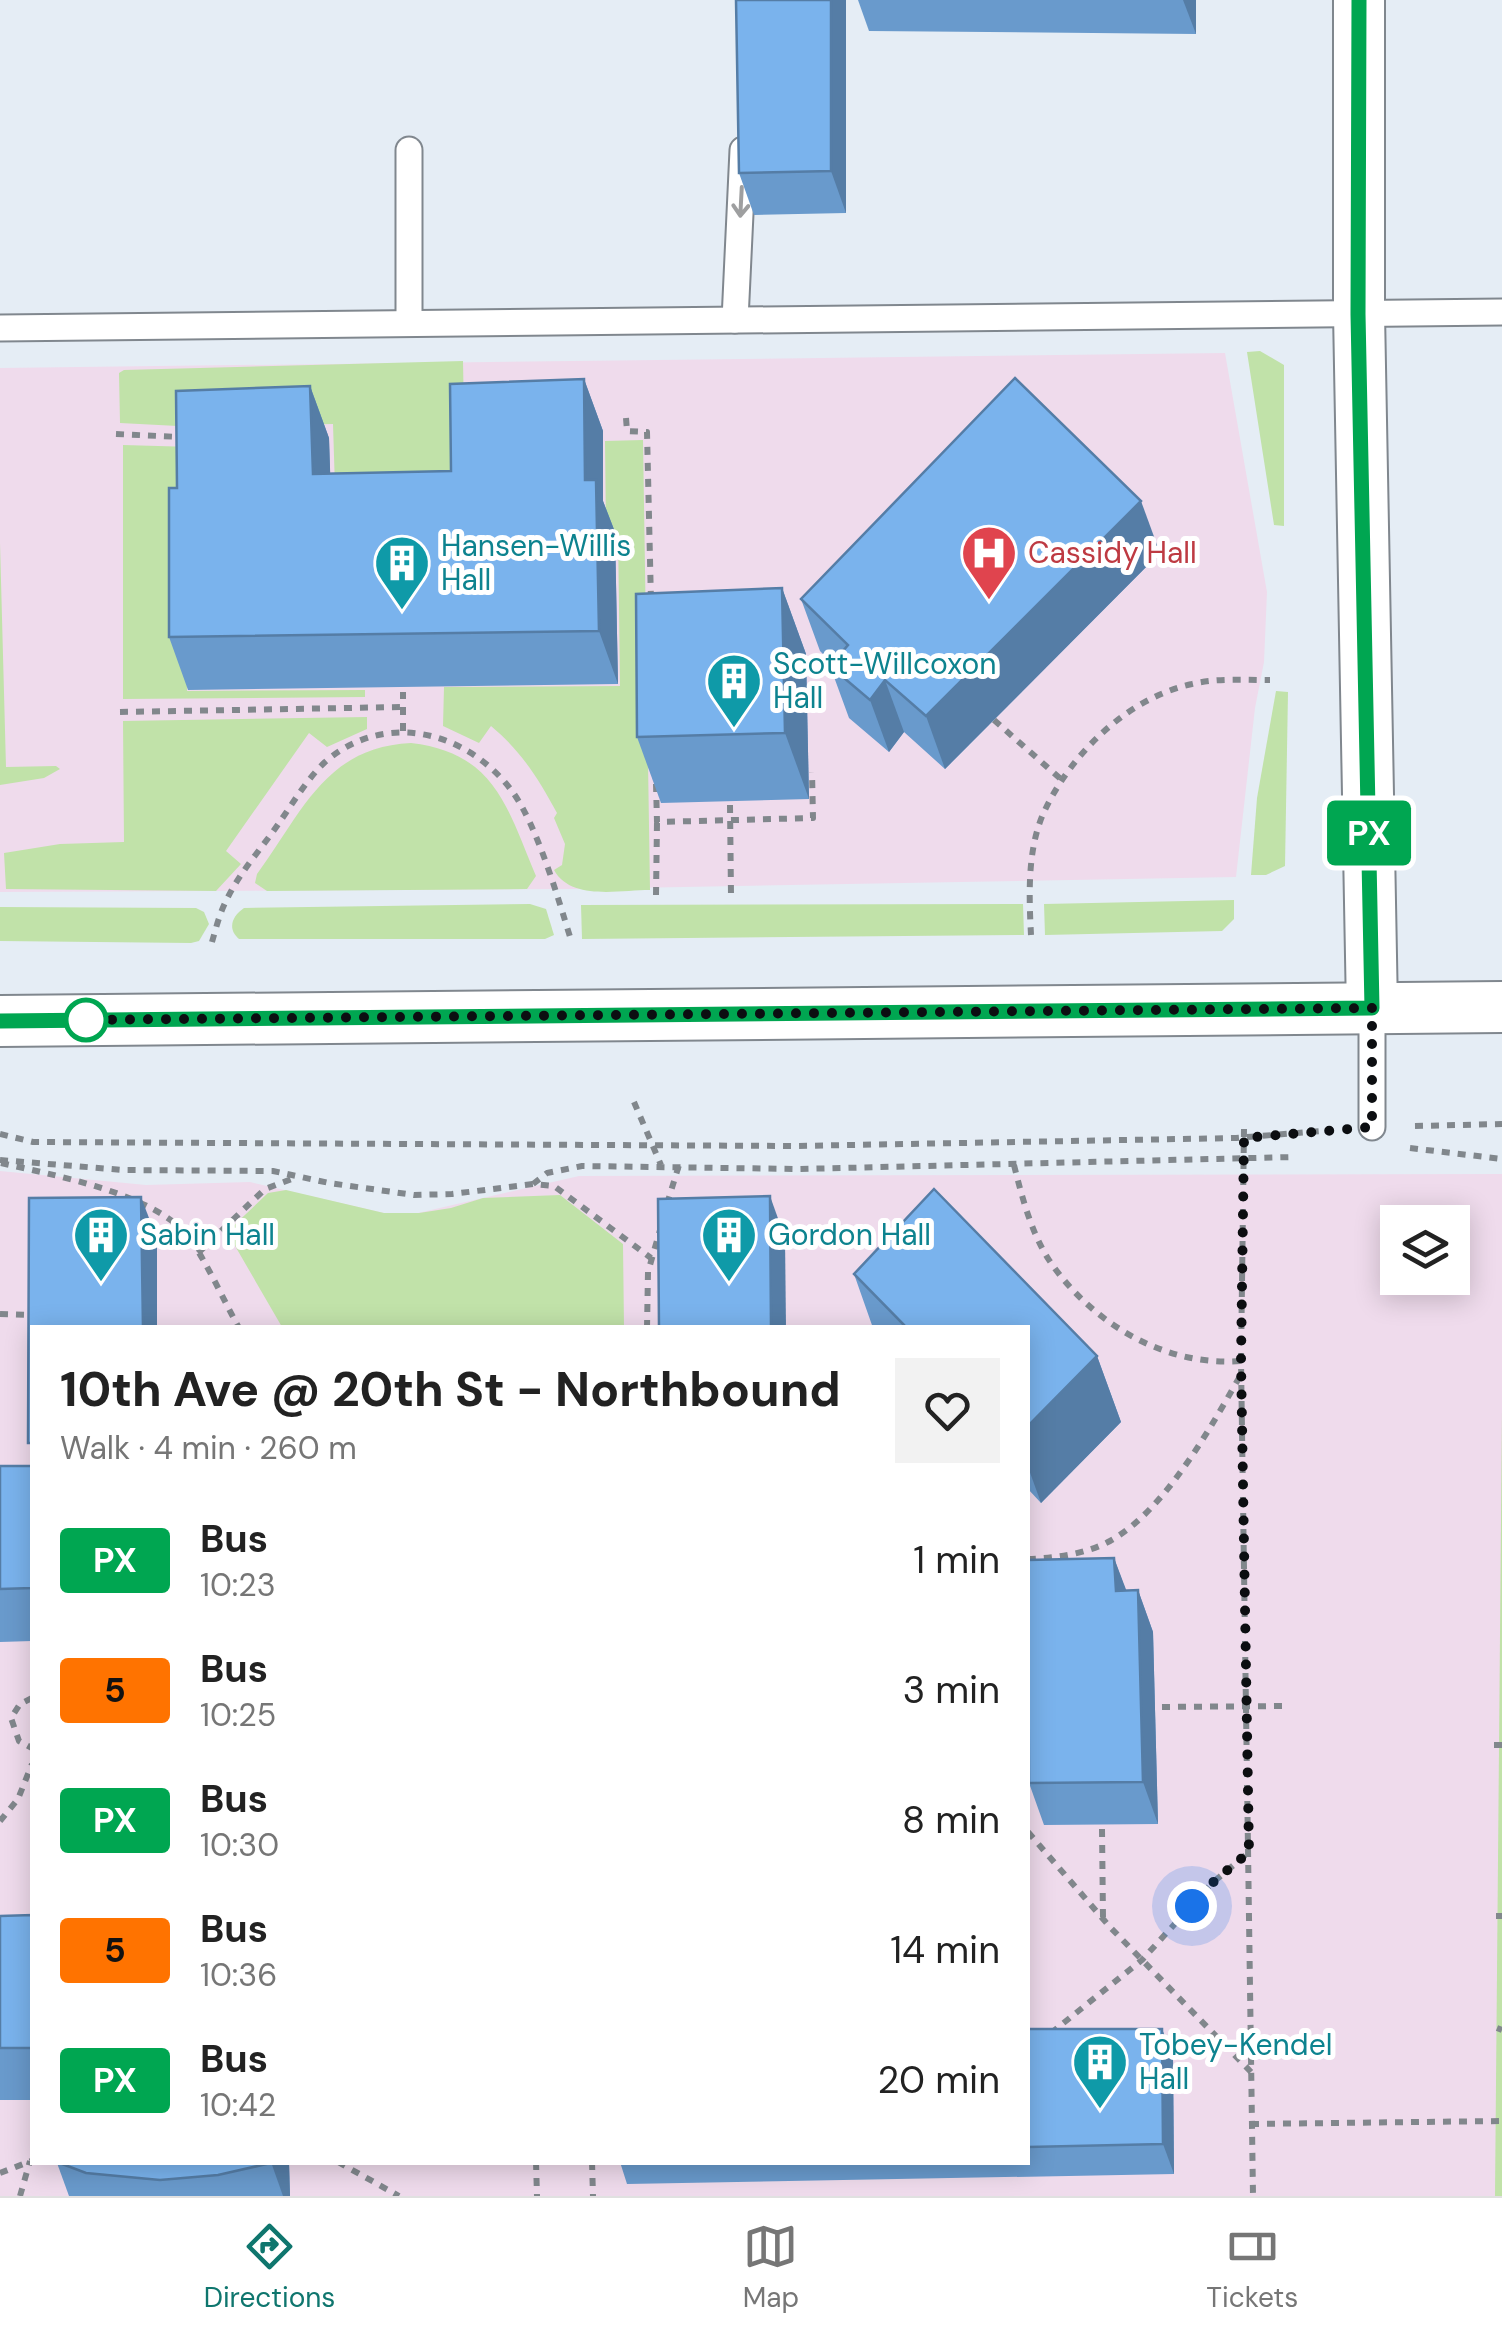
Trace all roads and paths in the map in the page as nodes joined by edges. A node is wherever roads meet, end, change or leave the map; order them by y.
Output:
1 (1359, 0) edge
2 (743, 127) edge
3 (409, 150) dead end
4 (1502, 312) edge
5 (1358, 314) junction
6 (734, 320) junction
7 (409, 323) junction
8 (0, 328) edge
9 (626, 418) dead end
10 (116, 434) dead end
11 (184, 437) edge
12 (652, 608) edge
13 (1270, 680) dead end
14 (404, 692) dead end
15 (403, 706) junction
16 (120, 712) dead end
17 (994, 720) dead end
18 (403, 731) junction
19 (812, 772) dead end
20 (1063, 781) junction
21 (656, 783) edge
22 (730, 804) dead end
23 (730, 820) junction
24 (657, 822) junction
25 (656, 895) dead end
26 (730, 895) dead end
27 (1031, 935) dead end
28 (570, 940) dead end
29 (212, 942) dead end
30 (1502, 1007) edge
31 (1372, 1008) junction
32 (0, 1021) edge
33 (634, 1102) dead end
34 (1502, 1124) edge
35 (1372, 1127) junction
36 (1244, 1133) junction
37 (0, 1134) edge
38 (652, 1146) junction
39 (1399, 1147) dead end
40 (1294, 1156) dead end
41 (1502, 1159) edge
42 (1242, 1160) junction
43 (0, 1161) edge
44 (1014, 1164) junction
45 (661, 1165) junction
46 (679, 1165) junction
47 (298, 1177) junction
48 (532, 1184) junction
49 (198, 1253) junction
50 (652, 1258) junction
51 (0, 1314) edge
52 (32, 1314) edge
53 (237, 1325) edge
54 (647, 1325) edge
55 (1241, 1361) junction
56 (1243, 1370) junction
57 (1030, 1559) edge
58 (30, 1699) edge
59 (1284, 1706) dead end
60 (1247, 1707) junction
61 (1162, 1708) dead end
62 (30, 1747) edge
63 (30, 1769) edge
64 (0, 1820) edge
65 (1102, 1829) dead end
66 (1030, 1834) edge
67 (1249, 1852) junction
68 (1103, 1918) junction
69 (1142, 1960) junction
70 (1040, 2042) edge
71 (1250, 2072) junction
72 (1502, 2121) edge
73 (1252, 2124) junction
74 (30, 2161) edge
75 (30, 2164) edge
76 (343, 2165) edge
77 (536, 2165) edge
78 (592, 2165) edge
79 (0, 2173) edge
80 (21, 2195) edge
81 (400, 2196) edge
82 (537, 2196) edge
83 (592, 2196) edge
84 (1253, 2196) edge

1 - 5 street
2 -> 6 lane
3 - 7 lane
4 - 5 lane
5 - 6 lane
5 - 31 street
6 - 7 lane
7 - 8 lane
9 - 12 path
10 - 11 path
13 - 20 path
14 - 15 path
15 - 16 path
15 - 18 path
17 - 20 path
18 - 28 path
18 - 29 path
19 - 23 path
20 - 27 path
21 - 24 path
22 - 23 path
23 - 24 path
23 - 26 path
24 - 25 path
30 - 31 street
31 - 32 street
31 - 35 lane
33 - 38 path
34 - 35 path
35 - 36 path
36 - 38 path
36 - 42 path
37 - 38 path
38 - 45 path
39 - 41 path
40 - 42 path
42 - 44 path
42 - 55 path
43 - 47 path
43 - 49 path
44 - 46 path
44 - 55 path
45 - 46 path
45 - 48 path
46 - 50 path
47 - 48 path
47 - 49 path
48 - 50 path
49 - 53 path
50 - 54 path
51 - 52 path
55 - 56 path
56 - 57 path
56 - 60 path
58 - 62 path
59 - 60 path
60 - 61 path
60 - 67 path
63 - 64 path
65 - 68 path
66 - 68 path
67 - 69 path
67 - 71 path
68 - 69 path
69 - 70 path
69 - 71 path
71 - 73 path
72 - 73 path
73 - 84 path
74 - 79 path
75 - 80 path
76 - 81 path
77 - 82 path
78 - 83 path

